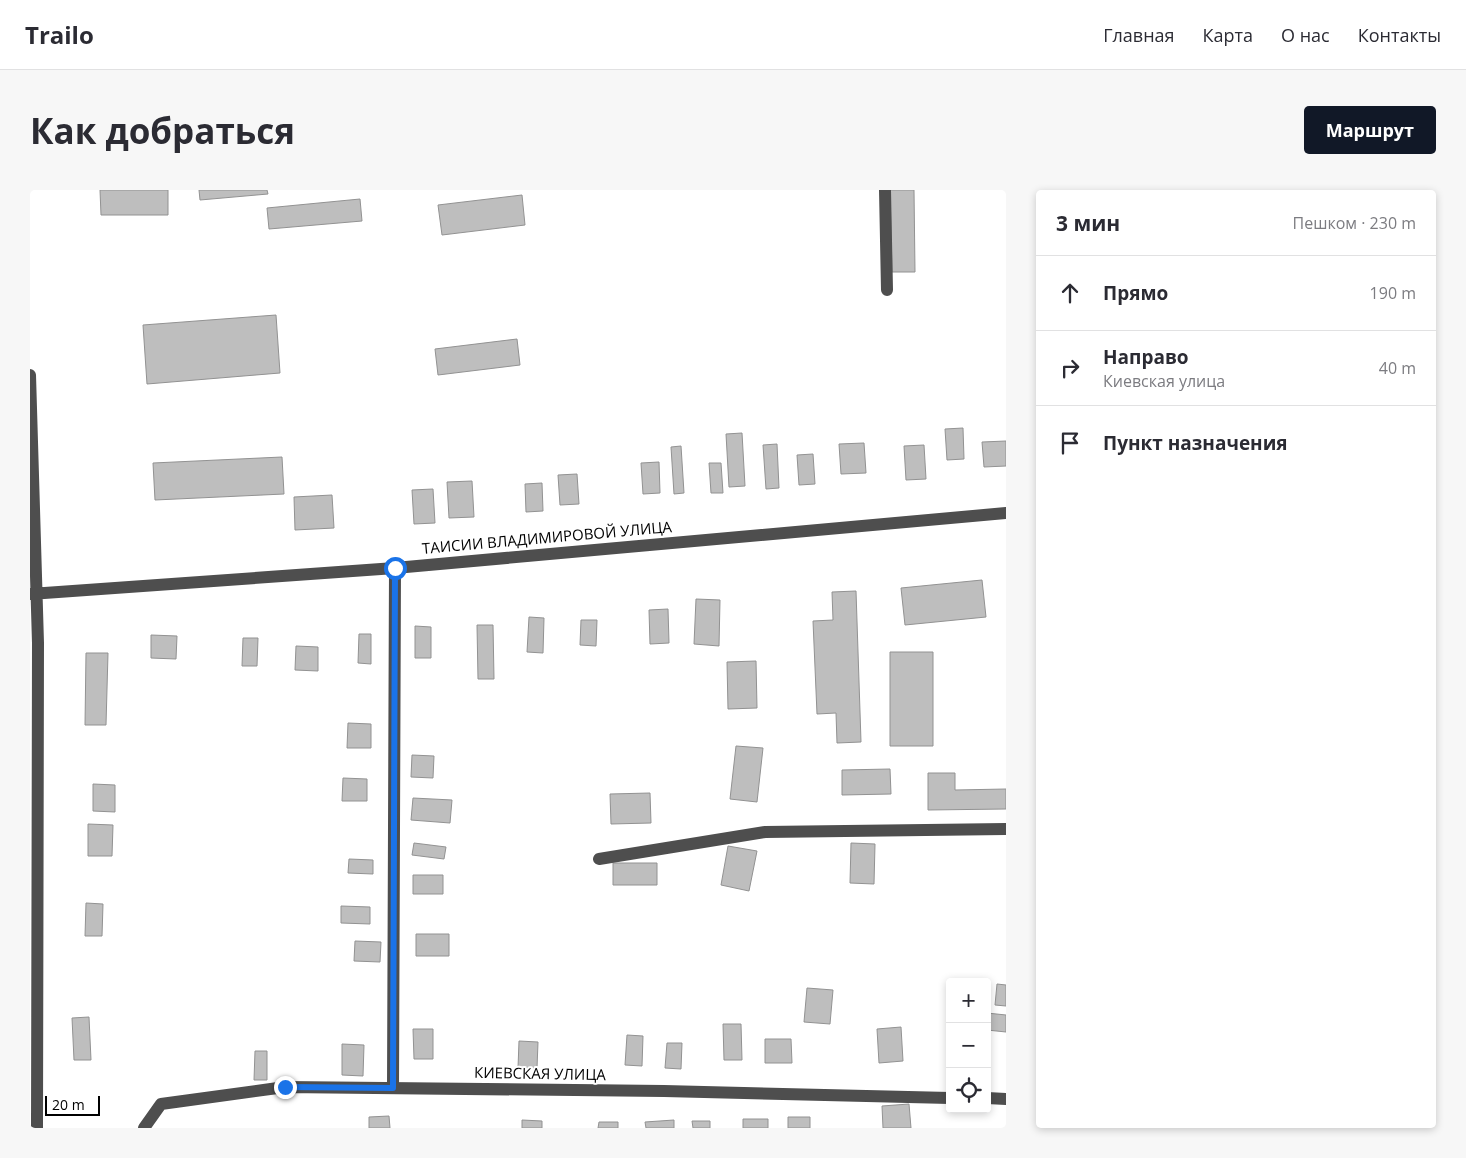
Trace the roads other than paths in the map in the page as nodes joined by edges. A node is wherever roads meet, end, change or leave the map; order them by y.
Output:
1 (885, 190) edge
2 (887, 290) dead end
3 (30, 375) edge
4 (1006, 513) edge
5 (395, 568) junction
6 (33, 593) edge
7 (1006, 829) edge
8 (599, 859) dead end
9 (393, 1088) junction
10 (946, 1098) edge
11 (991, 1098) edge
12 (1006, 1099) edge
13 (37, 1128) edge
14 (144, 1128) edge

1 - 2 street
3 - 6 street
4 - 5 street, ТАИСИИ ВЛАДИМИРОВОЙ УЛИЦА
5 - 6 street, ТАИСИИ ВЛАДИМИРОВОЙ УЛИЦА
5 - 9 street
6 - 13 street
7 - 8 street
9 - 10 street, КИЕВСКАЯ УЛИЦА
9 - 14 street, КИЕВСКАЯ УЛИЦА
11 - 12 street

